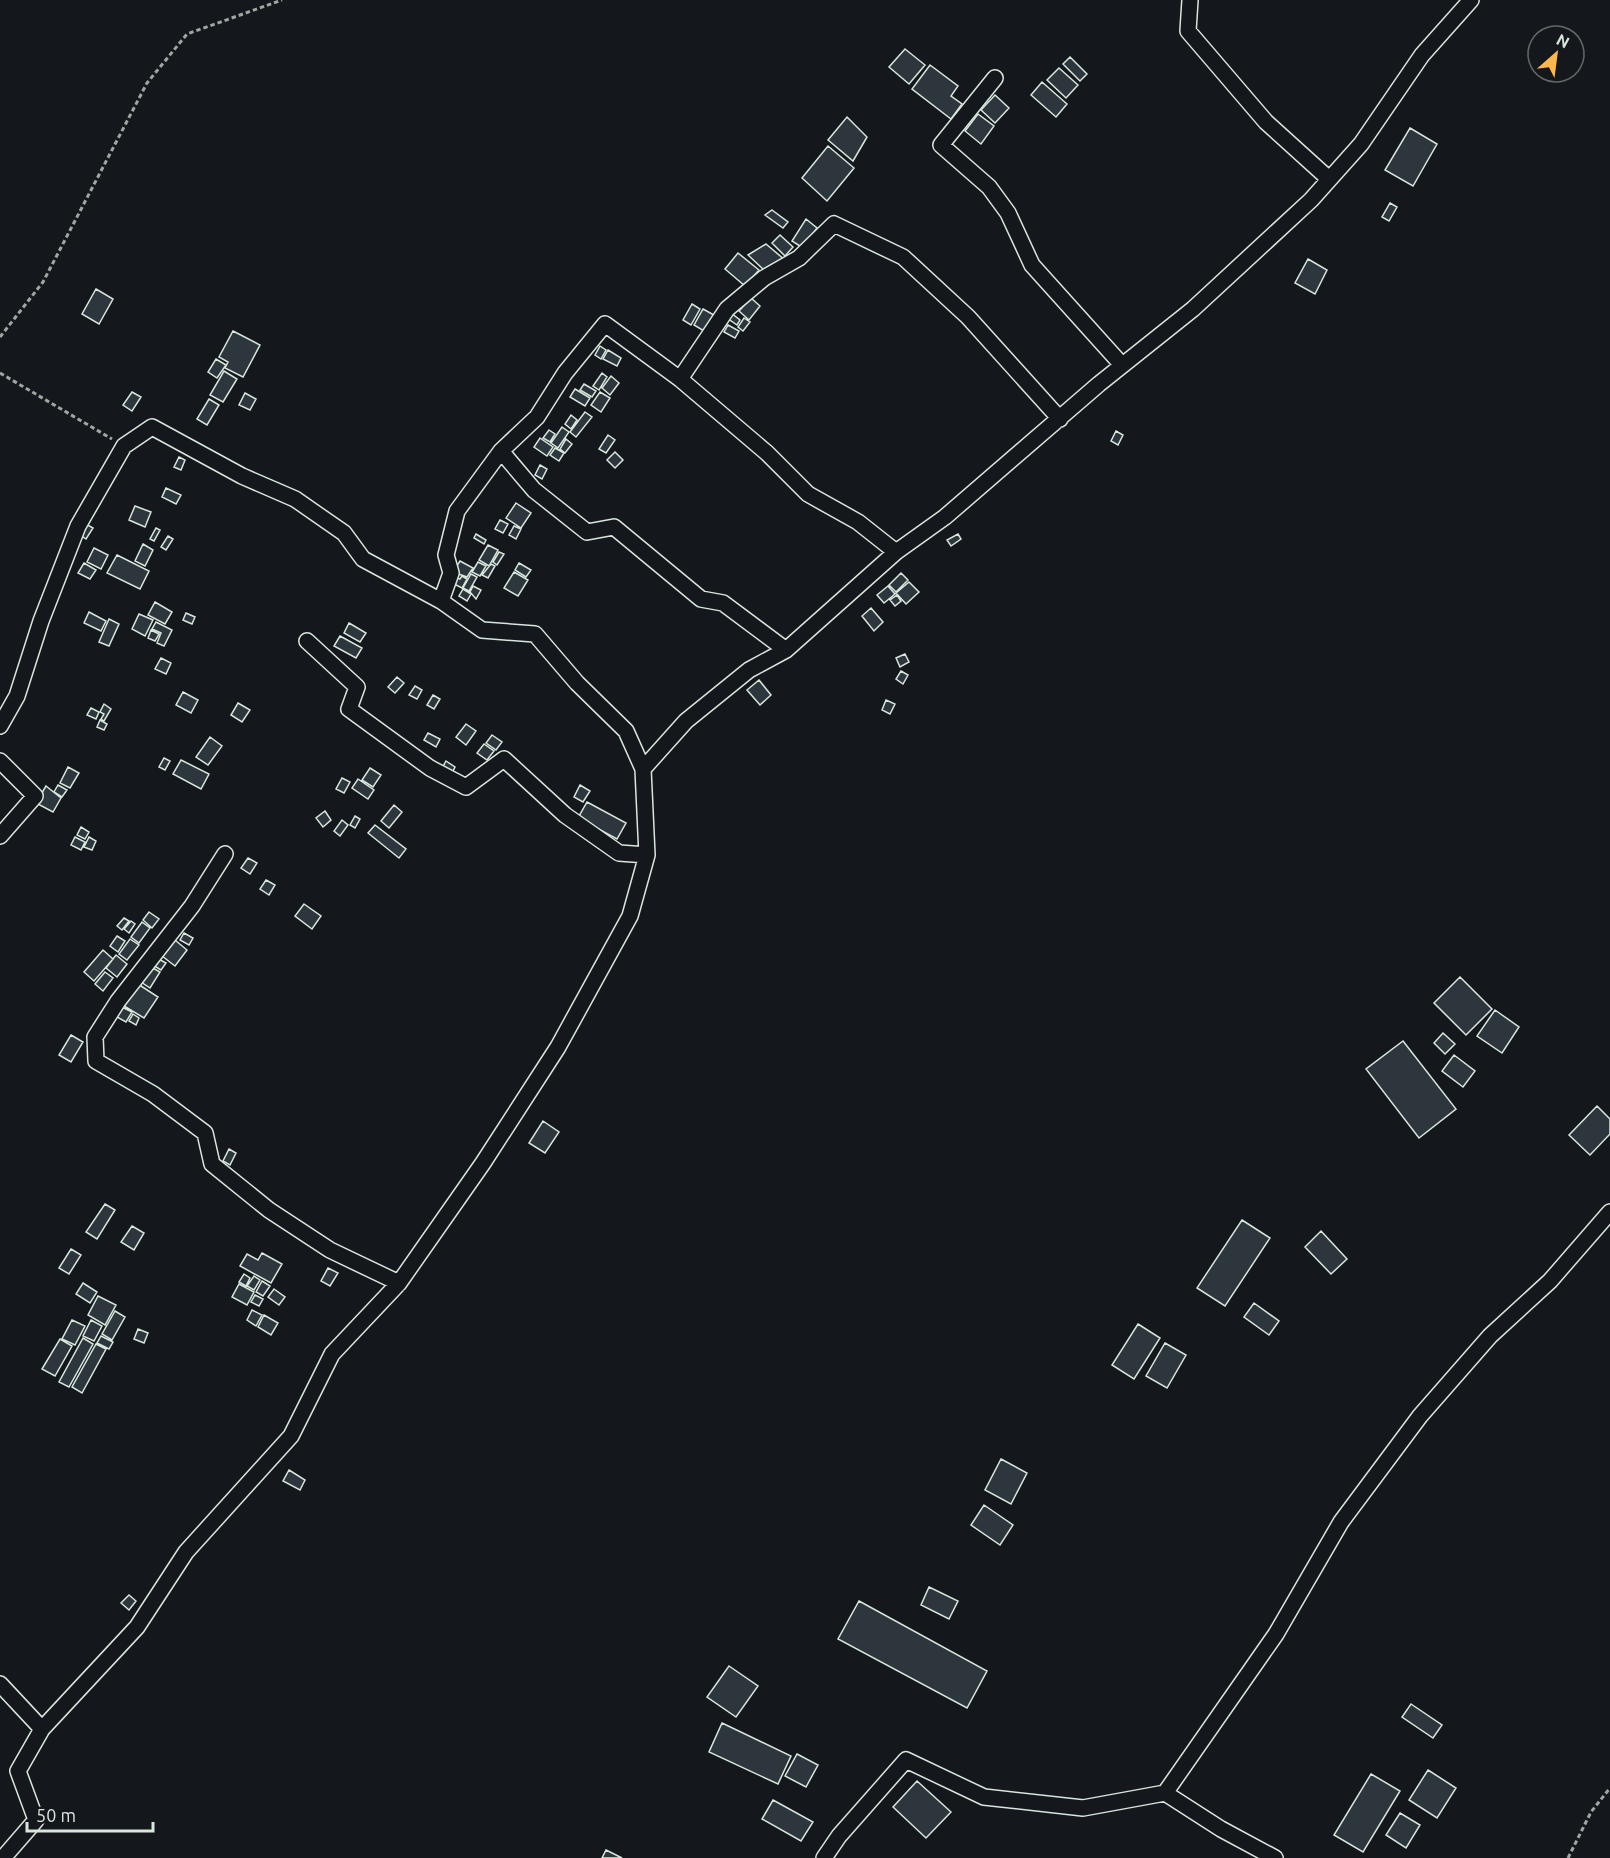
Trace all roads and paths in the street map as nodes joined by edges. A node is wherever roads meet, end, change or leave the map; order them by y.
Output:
1 (282, 0) edge
2 (1191, 0) edge
3 (1471, 0) edge
4 (994, 78) dead end
5 (1329, 179) junction
6 (0, 337) edge
7 (1122, 365) junction
8 (0, 373) edge
9 (680, 379) junction
10 (1060, 419) junction
11 (124, 446) junction
12 (501, 451) junction
13 (896, 552) junction
14 (441, 601) junction
15 (307, 641) dead end
16 (786, 650) junction
17 (0, 726) edge
18 (0, 761) edge
19 (643, 769) junction
20 (0, 836) edge
21 (225, 854) dead end
22 (647, 855) junction
23 (1610, 1212) edge
24 (399, 1283) junction
25 (0, 1684) edge
26 (42, 1730) junction
27 (1610, 1788) edge
28 (1165, 1793) junction
29 (3, 1858) edge
30 (824, 1858) edge
31 (1275, 1858) edge
32 (1568, 1858) edge

1 - 6 path
2 - 5 street
3 - 5 street
4 - 7 street
5 - 7 street
7 - 10 street
8 - 11 path
9 - 10 street
9 - 12 street
9 - 13 street
10 - 13 street
11 - 14 street
11 - 17 street
12 - 14 street
12 - 16 street
13 - 16 street
14 - 19 street
15 - 22 street
16 - 19 street
18 - 20 street
19 - 22 street
21 - 24 street
22 - 24 street
23 - 28 street
24 - 26 street
25 - 26 street
26 - 29 street
27 - 32 path
28 - 30 street
28 - 31 street

